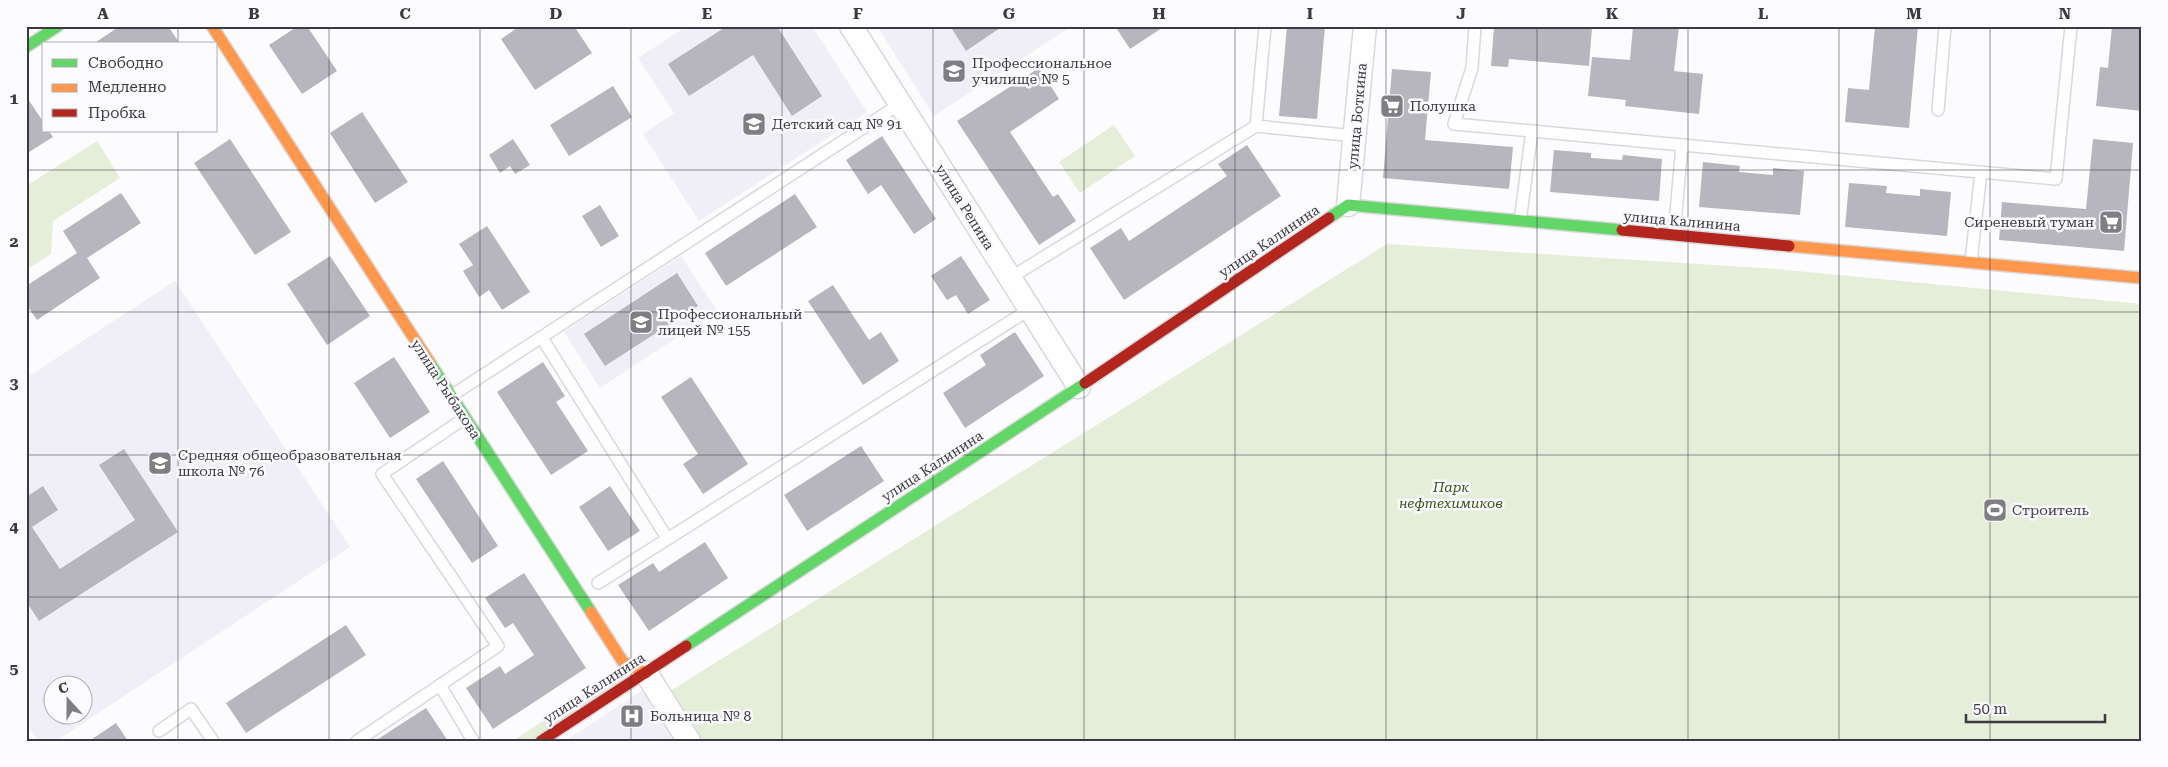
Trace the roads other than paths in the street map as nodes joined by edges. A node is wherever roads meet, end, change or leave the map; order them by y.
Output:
1 (58, 26) edge
2 (212, 26) edge
3 (851, 26) edge
4 (1265, 26) edge
5 (1365, 26) edge
6 (1475, 26) edge
7 (1945, 26) edge
8 (2071, 26) edge
9 (26, 47) edge
10 (900, 104) junction
11 (1938, 110) dead end
12 (1256, 126) junction
13 (1532, 131) junction
14 (1355, 136) junction
15 (1682, 145) junction
16 (1981, 172) junction
17 (1348, 205) junction
18 (1520, 221) junction
19 (1674, 235) junction
20 (1971, 262) junction
21 (1010, 278) junction
22 (2142, 278) edge
23 (1030, 309) junction
24 (542, 338) junction
25 (1079, 387) junction
26 (451, 396) junction
27 (465, 418) junction
28 (667, 538) junction
29 (598, 583) dead end
30 (646, 673) junction
31 (440, 685) junction
32 (159, 731) dead end
33 (213, 741) edge
34 (357, 741) edge
35 (473, 741) edge
36 (541, 741) edge
37 (689, 741) edge

1 - 9 street
2 - 26 street, улица Рыбакова
3 - 10 street, улица Репина
4 - 12 lane
5 - 14 street, улица Боткина
6 - 13 lane
7 - 11 lane
8 - 16 lane
10 - 21 street, улица Репина
10 - 24 lane
12 - 14 lane
12 - 21 lane
13 - 15 lane
13 - 18 lane
14 - 17 street, улица Боткина
15 - 16 lane
15 - 19 lane
16 - 20 lane
17 - 18 street, улица Калинина
17 - 25 street, улица Калинина
18 - 19 street, улица Калинина
19 - 20 street, улица Калинина
20 - 22 street, улица Калинина
21 - 23 street, улица Репина
23 - 25 street, улица Репина
23 - 28 lane
24 - 26 lane
24 - 28 lane
25 - 30 street, улица Калинина
26 - 27 street, улица Рыбакова
27 - 30 street, улица Рыбакова
27 - 31 lane
28 - 29 lane
30 - 36 street, улица Калинина
30 - 37 street
31 - 34 lane
31 - 35 lane
32 - 33 lane

